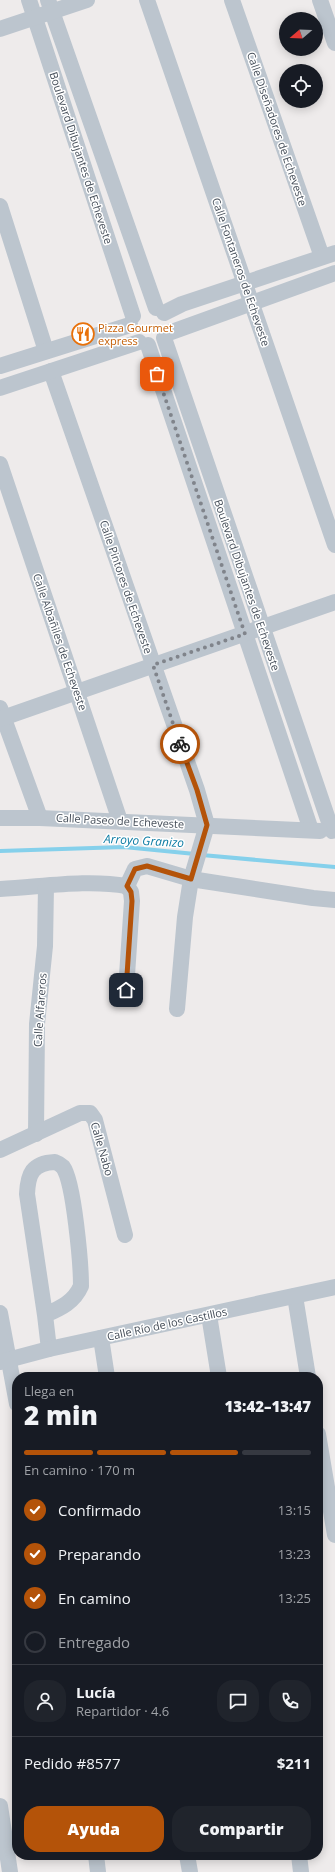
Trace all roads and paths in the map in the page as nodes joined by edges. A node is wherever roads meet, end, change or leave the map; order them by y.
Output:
1 (29, 0) edge
2 (87, 0) edge
3 (147, 0) edge
4 (232, 0) edge
5 (320, 0) edge
6 (50, 6) edge
7 (35, 17) junction
8 (0, 29) edge
9 (335, 44) edge
10 (0, 206) edge
11 (328, 255) edge
12 (335, 273) edge
13 (245, 283) junction
14 (252, 302) junction
15 (160, 311) junction
16 (131, 320) junction
17 (165, 336) junction
18 (143, 343) junction
19 (46, 351) junction
20 (0, 366) edge
21 (51, 371) junction
22 (0, 388) edge
23 (0, 464) edge
24 (335, 545) edge
25 (335, 602) edge
26 (262, 629) junction
27 (245, 634) junction
28 (153, 665) junction
29 (78, 693) junction
30 (1, 714) edge
31 (0, 818) edge
32 (40, 818) junction
33 (120, 821) junction
34 (207, 825) junction
35 (311, 830) junction
36 (333, 831) edge
37 (192, 873) junction
38 (46, 886) junction
39 (127, 886) junction
40 (0, 889) edge
41 (335, 900) edge
42 (126, 990) dead end
43 (177, 1009) dead end
44 (36, 1134) junction
45 (0, 1150) edge
46 (125, 1235) dead end
47 (335, 1287) edge
48 (295, 1296) junction
49 (0, 1314) edge
50 (45, 1315) junction
51 (209, 1315) junction
52 (101, 1338) junction
53 (48, 1349) junction
54 (4, 1361) edge
55 (106, 1372) edge
56 (218, 1372) edge
57 (307, 1372) edge
58 (12, 1387) edge
59 (323, 1464) edge
60 (335, 1535) edge
61 (0, 1806) edge
62 (97, 1860) edge
63 (188, 1860) edge
64 (300, 1860) edge
65 (10, 1872) edge
66 (98, 1872) edge
67 (190, 1872) edge
68 (301, 1872) edge

1 - 7 street, Boulevard Dibujantes de Echeveste
2 - 6 street
3 - 13 street, Calle Fontaneros de Echeveste
4 - 11 street, Calle Diseñadores de Echeveste
5 - 9 street
6 - 7 street
6 - 15 street, Boulevard Dibujantes de Echeveste
7 - 8 street
7 - 16 street, Boulevard Dibujantes de Echeveste
10 - 19 street
11 - 13 street
12 - 14 street
13 - 14 street, Calle Fontaneros de Echeveste
13 - 15 street
14 - 17 street
14 - 24 street, Calle Fontaneros de Echeveste
15 - 16 street
15 - 17 street
16 - 18 street
16 - 19 street
17 - 18 street
17 - 26 street, Boulevard Dibujantes de Echeveste
18 - 21 street
18 - 27 street, Boulevard Dibujantes de Echeveste
19 - 20 street
21 - 22 street
21 - 28 street, Calle Pintores de Echeveste
23 - 29 street, Calle Albañiles de Echeveste
25 - 26 street
26 - 27 street
26 - 36 street, Boulevard Dibujantes de Echeveste
27 - 28 street
27 - 35 street, Boulevard Dibujantes de Echeveste
28 - 29 street
28 - 34 street, Calle Pintores de Echeveste
29 - 30 street
29 - 33 street, Calle Albañiles de Echeveste
30 - 32 street
31 - 32 street, Calle Paseo de Echeveste
32 - 33 street, Calle Paseo de Echeveste
33 - 34 street, Calle Paseo de Echeveste
34 - 35 street, Calle Paseo de Echeveste
34 - 37 street
35 - 36 street, Calle Paseo de Echeveste
37 - 39 street
37 - 41 street
37 - 43 street
38 - 39 street
38 - 40 street
38 - 44 street, Calle Alfareros
39 - 42 street
44 - 45 street, Calle Nabo
44 - 46 street, Calle Nabo
47 - 48 street, Calle Río de los Castillos
48 - 51 street, Calle Río de los Castillos
48 - 57 street
49 - 54 street
50 - 50 street
50 - 53 street
51 - 52 street, Calle Río de los Castillos
51 - 56 street
52 - 53 street, Calle Río de los Castillos
52 - 55 street
53 - 54 street, Calle Río de los Castillos
54 - 58 street
59 - 60 street
61 - 65 street
62 - 66 street
63 - 67 street
64 - 68 street

